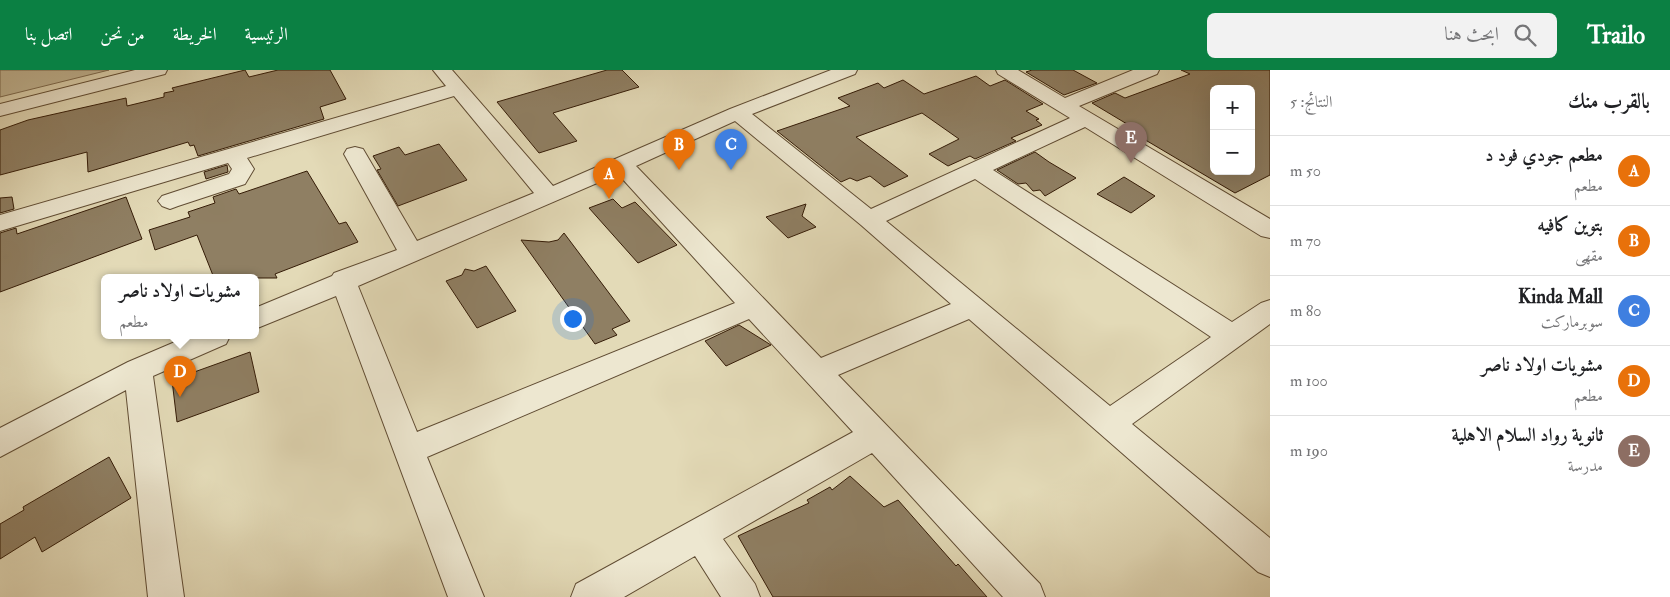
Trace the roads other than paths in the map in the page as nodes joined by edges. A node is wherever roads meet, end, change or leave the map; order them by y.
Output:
1 (158, 70) edge
2 (442, 70) edge
3 (848, 70) edge
4 (1005, 70) edge
5 (1150, 70) edge
6 (458, 89) junction
7 (1062, 106) junction
8 (0, 110) edge
9 (737, 113) junction
10 (1086, 119) junction
11 (356, 154) dead end
12 (234, 155) junction
13 (621, 164) junction
14 (976, 169) junction
15 (550, 196) junction
16 (170, 202) dead end
17 (1270, 206) edge
18 (1249, 218) junction
19 (868, 219) junction
20 (0, 224) edge
21 (1270, 230) edge
22 (412, 254) junction
23 (343, 280) junction
24 (753, 306) junction
25 (971, 307) junction
26 (1270, 310) edge
27 (259, 317) edge
28 (1233, 337) junction
29 (209, 339) edge
30 (138, 370) junction
31 (816, 372) junction
32 (1108, 424) junction
33 (875, 435) junction
34 (0, 443) edge
35 (409, 450) junction
36 (700, 534) junction
37 (1270, 560) edge
38 (166, 597) edge
39 (466, 597) edge
40 (589, 597) edge
41 (742, 597) edge
42 (1027, 597) edge

1 - 8 street
2 - 6 street
3 - 9 street
4 - 7 street
5 - 7 street
6 - 12 street
6 - 15 street
7 - 10 street
9 - 13 street
9 - 19 street
10 - 14 street
10 - 18 street
11 - 22 street
12 - 16 street
12 - 20 street
13 - 15 street
13 - 24 street
14 - 19 street
14 - 28 street
15 - 22 street
17 - 18 street
18 - 21 street
19 - 25 street
22 - 23 street
23 - 27 street
23 - 35 street
24 - 31 street
24 - 35 street
25 - 31 street
25 - 32 street
26 - 28 street
28 - 32 street
29 - 30 street
30 - 34 street
30 - 38 street
31 - 33 street
32 - 37 street
33 - 36 street
33 - 42 street
35 - 39 street
36 - 40 street
36 - 41 street

